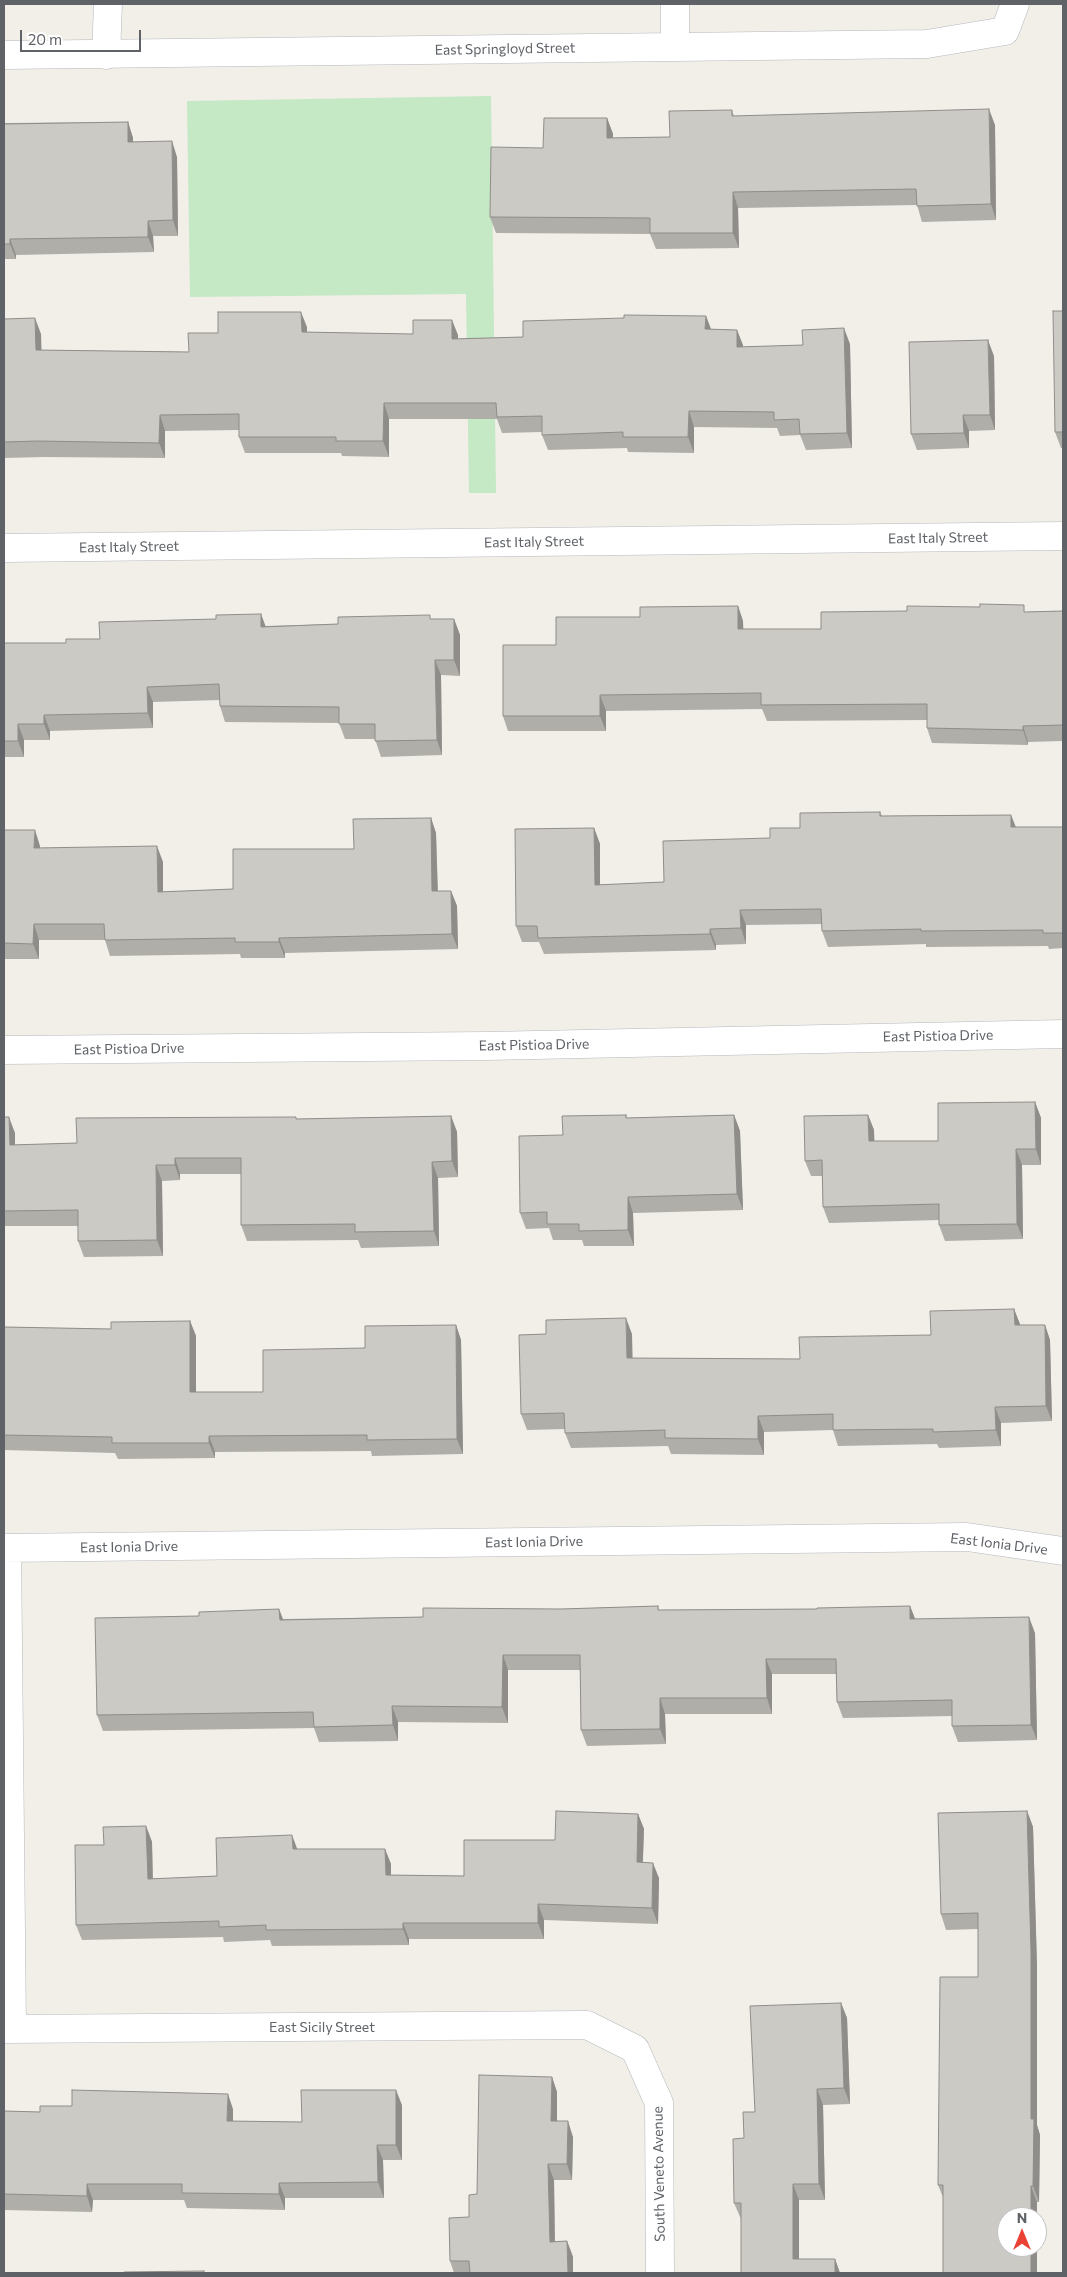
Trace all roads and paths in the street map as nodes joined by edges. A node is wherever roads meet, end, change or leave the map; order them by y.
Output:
1 (108, 4) edge
2 (675, 4) edge
3 (1015, 4) edge
4 (675, 47) junction
5 (4, 55) edge
6 (106, 55) junction
7 (1063, 536) edge
8 (4, 548) edge
9 (1063, 1034) edge
10 (4, 1050) edge
11 (5, 1548) edge
12 (1063, 1551) edge
13 (8, 2029) edge
14 (635, 2049) joint
15 (660, 2273) edge

1 - 6 street
2 - 4 street
3 - 4 street, East Springloyd Street
4 - 6 street, East Springloyd Street
5 - 6 street, East Springloyd Street
7 - 8 street, East Italy Street
9 - 10 street, East Pistioa Drive
11 - 12 street, East Ionia Drive
11 - 13 street
13 - 14 street, East Sicily Street
14 - 15 street, South Veneto Avenue

